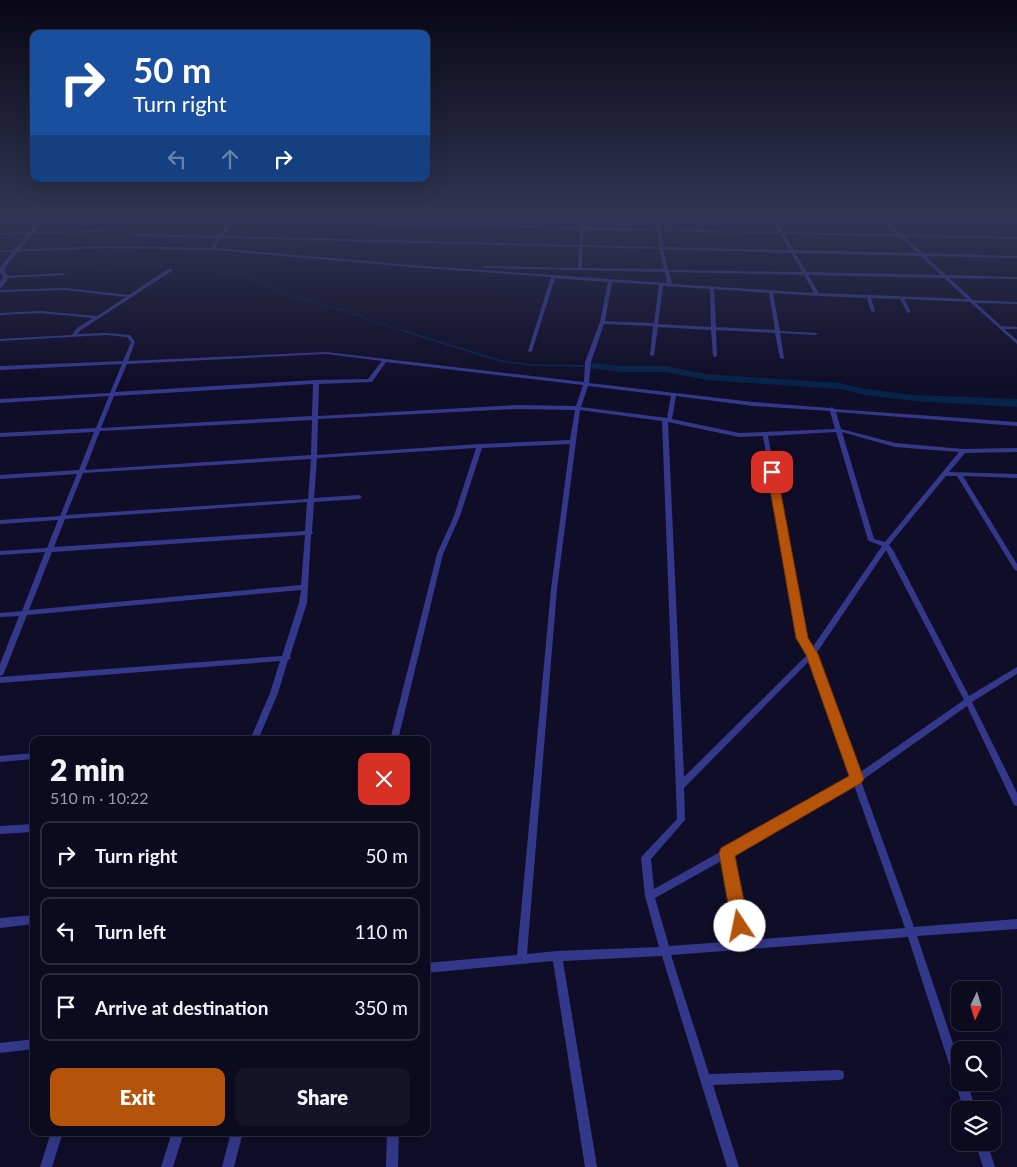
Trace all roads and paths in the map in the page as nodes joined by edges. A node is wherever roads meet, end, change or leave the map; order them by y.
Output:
1 (168, 271) edge
2 (481, 271) edge
3 (666, 271) edge
4 (734, 271) edge
5 (941, 271) edge
6 (3, 272) edge
7 (806, 273) junction
8 (63, 274) dead end
9 (553, 277) junction
10 (948, 277) junction
11 (1017, 278) edge
12 (610, 281) junction
13 (660, 284) junction
14 (670, 285) junction
15 (0, 286) edge
16 (712, 288) junction
17 (0, 292) edge
18 (771, 292) junction
19 (818, 295) junction
20 (130, 296) junction
21 (869, 297) junction
22 (902, 299) junction
23 (974, 302) junction
24 (1017, 304) edge
25 (873, 311) dead end
26 (909, 312) dead end
27 (0, 314) edge
28 (97, 317) junction
29 (602, 322) junction
30 (656, 326) junction
31 (1000, 327) junction
32 (1017, 328) edge
33 (714, 329) junction
34 (777, 332) junction
35 (816, 334) dead end
36 (73, 336) junction
37 (0, 340) edge
38 (1017, 343) edge
39 (530, 351) dead end
40 (652, 355) dead end
41 (715, 356) dead end
42 (782, 358) dead end
43 (386, 360) junction
44 (124, 362) junction
45 (0, 368) edge
46 (316, 382) junction
47 (586, 385) junction
48 (111, 394) junction
49 (673, 396) junction
50 (0, 401) edge
51 (578, 408) junction
52 (832, 409) junction
53 (316, 418) junction
54 (667, 420) junction
55 (1017, 424) edge
56 (97, 430) junction
57 (839, 430) junction
58 (765, 434) junction
59 (0, 435) edge
60 (573, 442) junction
61 (480, 446) junction
62 (1017, 450) edge
63 (963, 451) junction
64 (314, 457) junction
65 (80, 473) junction
66 (945, 474) junction
67 (959, 475) junction
68 (1017, 476) edge
69 (0, 477) edge
70 (359, 497) dead end
71 (312, 502) junction
72 (62, 518) junction
73 (0, 522) edge
74 (310, 533) junction
75 (886, 545) junction
76 (50, 549) junction
77 (0, 553) edge
78 (1017, 569) edge
79 (303, 587) junction
80 (24, 614) junction
81 (0, 615) edge
82 (812, 654) junction
83 (287, 658) junction
84 (1017, 670) edge
85 (0, 673) edge
86 (0, 680) edge
87 (968, 701) junction
88 (256, 736) edge
89 (395, 736) edge
90 (30, 756) edge
91 (0, 759) edge
92 (856, 779) junction
93 (680, 786) junction
94 (1017, 802) edge
95 (30, 828) edge
96 (0, 830) edge
97 (726, 853) junction
98 (650, 896) junction
99 (30, 920) edge
100 (0, 923) edge
101 (1017, 924) edge
102 (911, 932) junction
103 (744, 945) junction
104 (665, 951) junction
105 (557, 956) junction
106 (522, 959) junction
107 (430, 968) edge
108 (30, 1044) edge
109 (0, 1048) edge
110 (951, 1054) edge
111 (839, 1075) dead end
112 (705, 1080) junction
113 (56, 1136) edge
114 (177, 1136) edge
115 (236, 1136) edge
116 (393, 1136) edge
117 (984, 1151) edge
118 (46, 1167) edge
119 (167, 1167) edge
120 (228, 1167) edge
121 (392, 1167) edge
122 (591, 1167) edge
123 (733, 1167) edge
124 (989, 1167) edge

1 - 20 street
2 - 9 street
3 - 14 street
4 - 7 street
5 - 10 street
6 - 8 street
6 - 15 street
7 - 10 street
7 - 19 street
9 - 12 street
9 - 39 street
10 - 11 street
10 - 23 street
12 - 13 street
12 - 29 street
13 - 14 street
13 - 30 street
14 - 16 street
16 - 18 street
16 - 33 street
17 - 20 street
18 - 19 street
18 - 34 street
19 - 21 street
20 - 28 street
21 - 22 street
21 - 25 street
22 - 23 street
22 - 26 street
23 - 24 street
23 - 31 street
27 - 28 street
28 - 36 street
29 - 30 street
29 - 47 street
30 - 33 street
30 - 40 street
31 - 32 street
31 - 38 street
33 - 34 street
33 - 41 street
34 - 35 street
34 - 42 street
36 - 37 street
36 - 44 street
43 - 44 street
43 - 46 street
43 - 47 street
44 - 45 street
44 - 48 street
46 - 48 street
46 - 53 street
47 - 49 street
47 - 51 street
48 - 50 street
48 - 56 street
49 - 52 street
49 - 54 street
51 - 53 street
51 - 54 street
51 - 60 street
52 - 55 street
52 - 57 street
53 - 56 street
53 - 64 street
54 - 58 street
54 - 93 street
56 - 59 street
56 - 65 street
57 - 58 street
57 - 63 street
57 - 75 street
58 - 82 street
60 - 61 street
60 - 106 street
61 - 64 street
61 - 89 street
62 - 63 street
63 - 66 street
64 - 65 street
64 - 71 street
65 - 69 street
65 - 72 street
66 - 67 street
66 - 75 street
67 - 68 street
67 - 78 street
70 - 71 street
71 - 72 street
71 - 74 street
72 - 73 street
72 - 76 street
74 - 76 street
74 - 79 street
75 - 82 street
75 - 87 street
76 - 77 street
76 - 80 street
79 - 80 street
79 - 83 street
80 - 81 street
80 - 85 street
82 - 92 street
82 - 93 street
83 - 86 street
83 - 88 street
84 - 87 street
87 - 92 street
87 - 94 street
90 - 91 street
92 - 97 street
92 - 102 street
93 - 98 street
95 - 96 street
97 - 98 street
97 - 103 street
98 - 104 street
99 - 100 street
101 - 102 street
102 - 103 street
102 - 110 street
103 - 104 street
104 - 105 street
104 - 112 street
105 - 106 street
105 - 122 street
106 - 107 street
108 - 109 street
111 - 112 street
112 - 123 street
113 - 118 street
114 - 119 street
115 - 120 street
116 - 121 street
117 - 124 street

